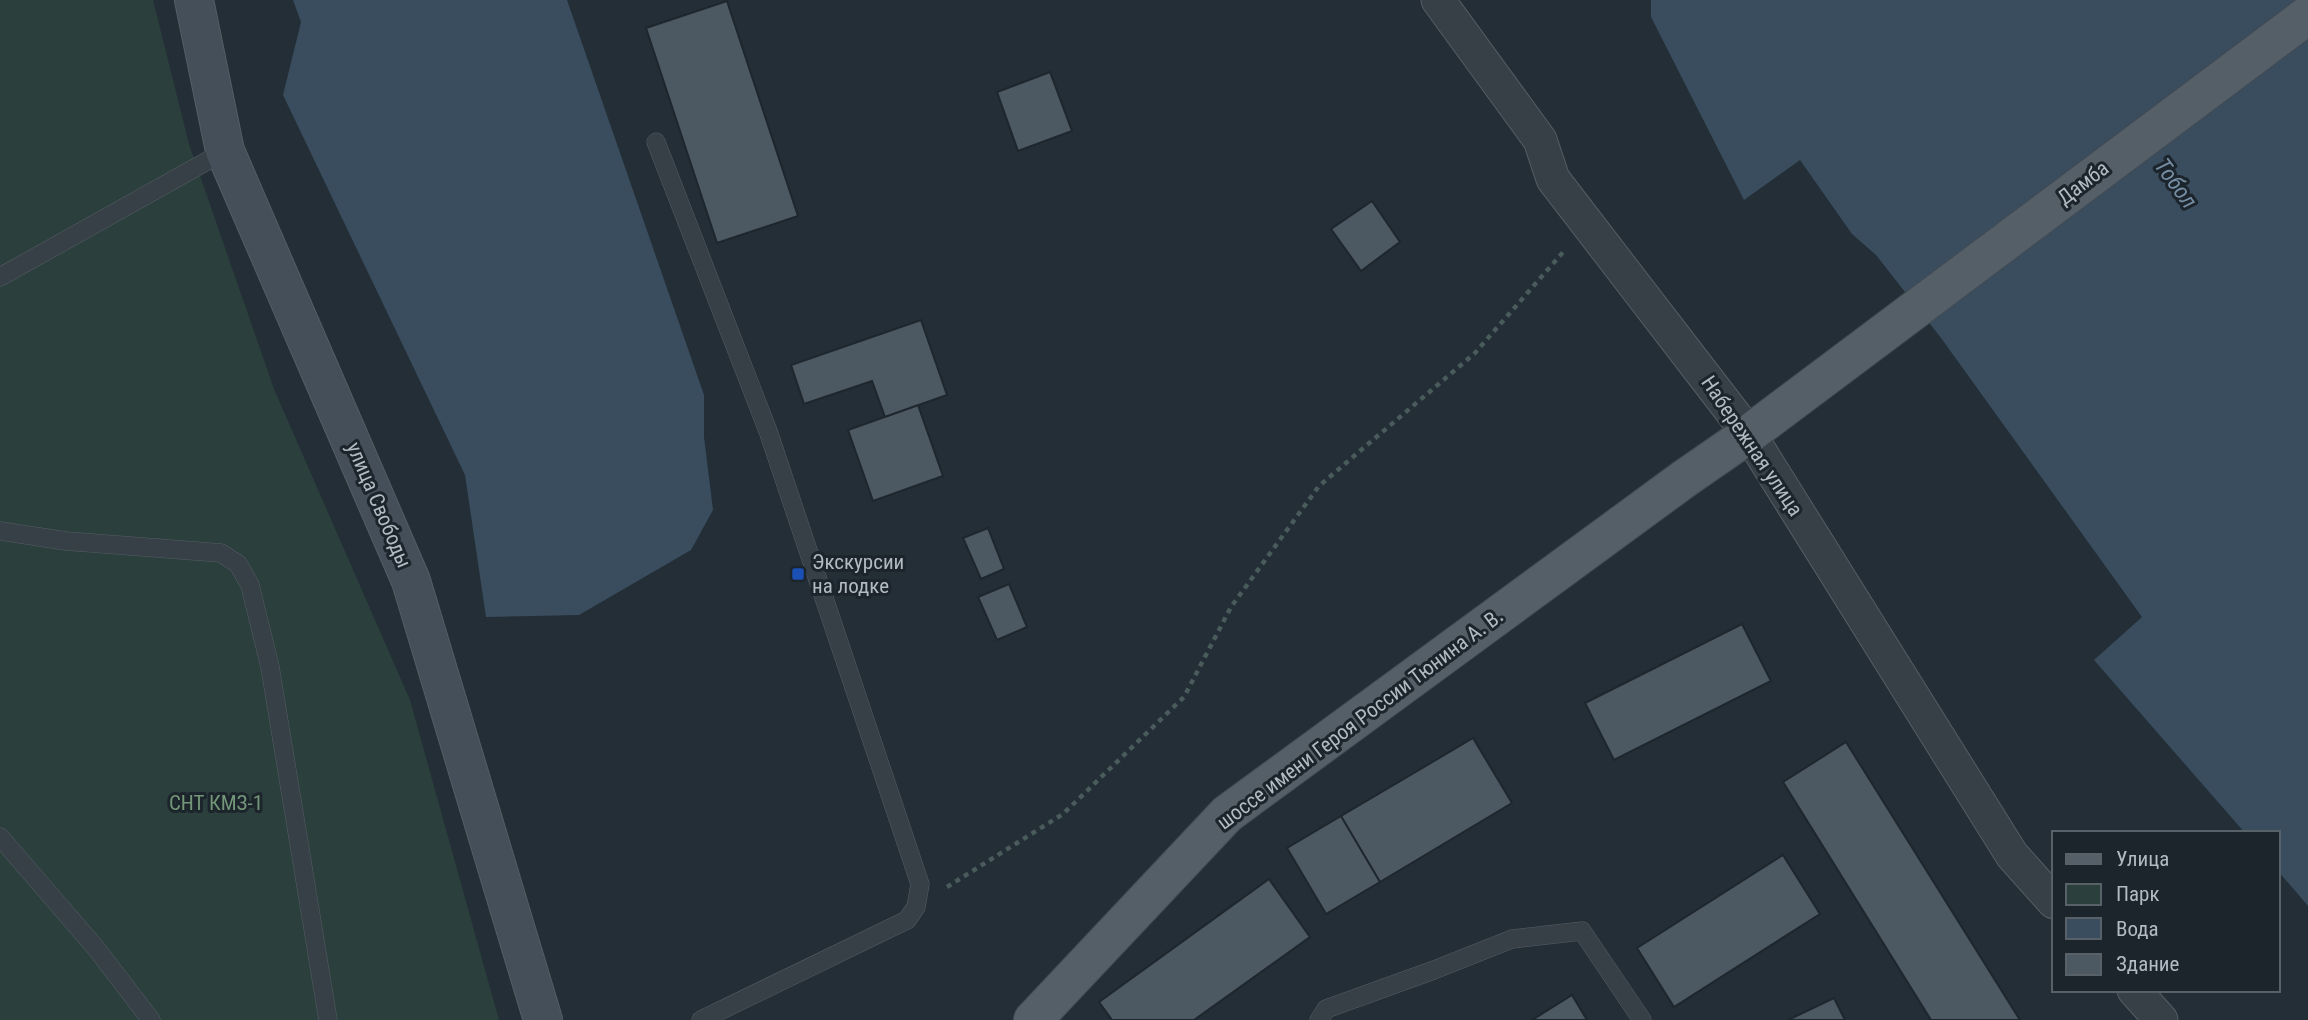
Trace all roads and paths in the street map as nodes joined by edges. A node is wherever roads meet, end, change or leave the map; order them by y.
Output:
1 (194, 0) edge
2 (1438, 0) edge
3 (2308, 15) edge
4 (656, 142) dead end
5 (225, 150) junction
6 (1588, 224) junction
7 (2, 274) edge
8 (1749, 434) junction
9 (0, 531) edge
10 (0, 837) edge
11 (2052, 900) edge
12 (916, 907) junction
13 (2136, 992) edge
14 (151, 1020) edge
15 (328, 1020) edge
16 (543, 1020) edge
17 (701, 1020) edge
18 (1033, 1020) edge
19 (1319, 1020) edge
20 (1642, 1020) edge
21 (2161, 1020) edge

1 - 5 street, улица Свободы
2 - 6 street, Набережная улица
3 - 8 main road, Дамба
4 - 12 lane
5 - 7 lane
5 - 16 street, улица Свободы
6 - 8 street, Набережная улица
6 - 12 path
8 - 11 street, Набережная улица
8 - 18 main road, шоссе имени Героя России Тюнина А. В.
9 - 15 lane
10 - 14 lane
12 - 17 lane
13 - 21 street
19 - 20 lane

